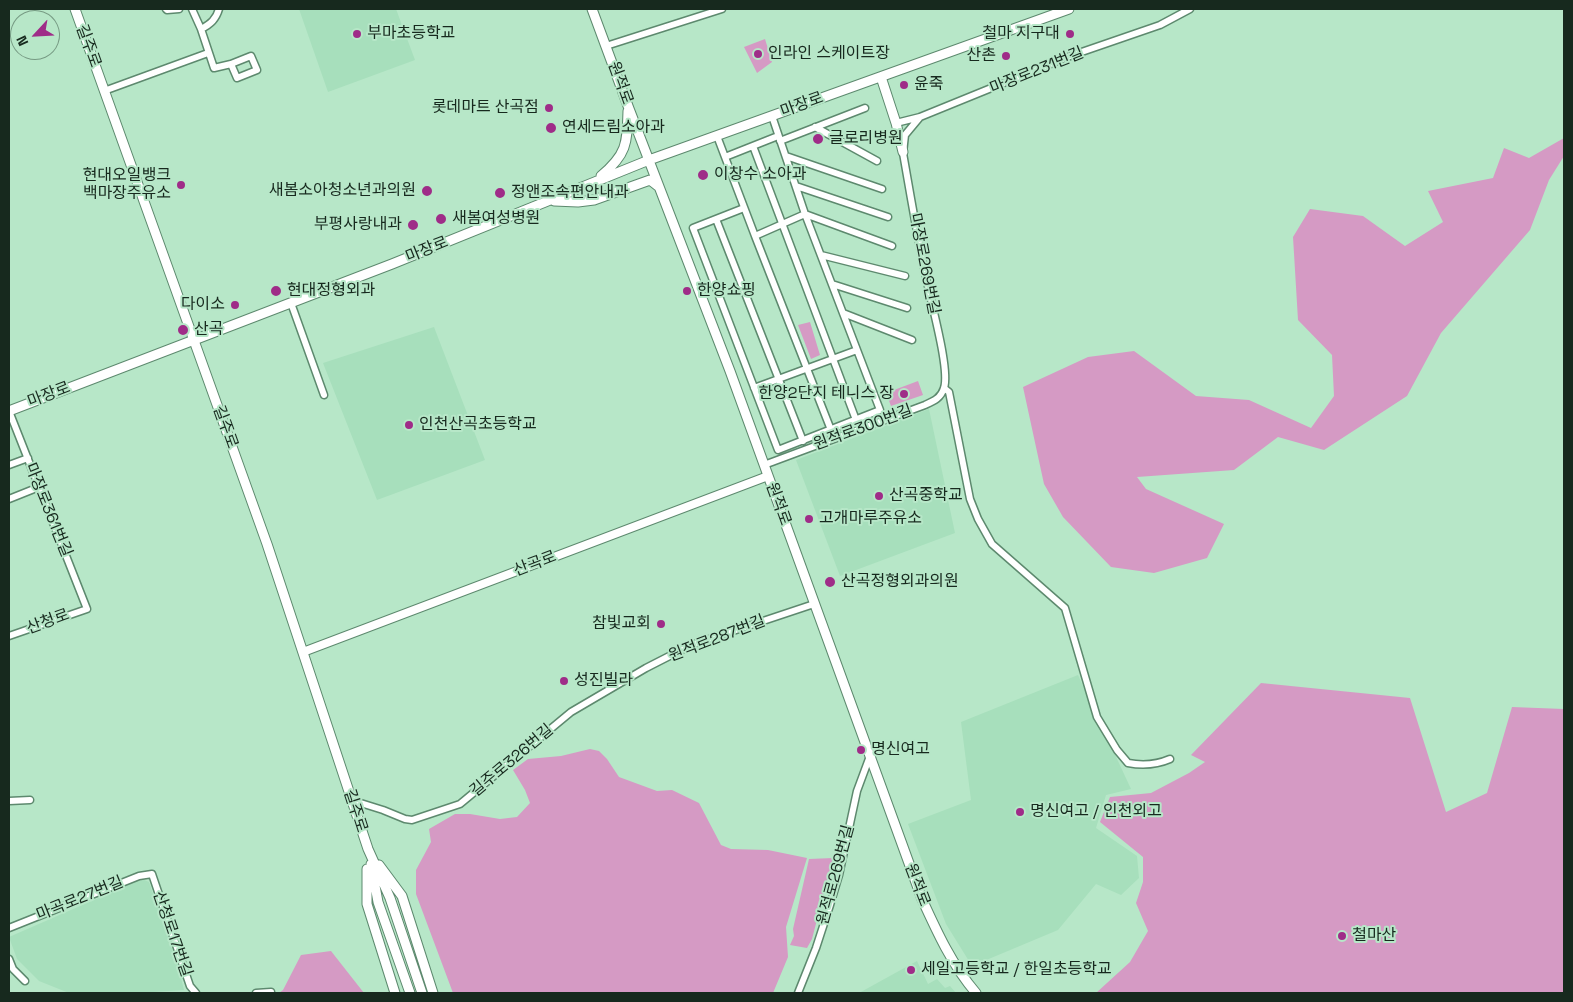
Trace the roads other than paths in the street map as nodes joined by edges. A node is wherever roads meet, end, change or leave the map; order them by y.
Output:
1 (75, 9) edge
2 (166, 9) edge
3 (179, 9) edge
4 (192, 9) edge
5 (220, 9) edge
6 (592, 9) edge
7 (722, 9) edge
8 (1069, 9) edge
9 (1190, 9) edge
10 (201, 29) junction
11 (606, 46) junction
12 (208, 53) junction
13 (230, 64) dead end
14 (881, 77) junction
15 (104, 91) junction
16 (628, 106) junction
17 (865, 108) dead end
18 (772, 116) junction
19 (920, 117) junction
20 (896, 123) junction
21 (815, 127) junction
22 (717, 136) junction
23 (779, 138) junction
24 (753, 146) junction
25 (903, 152) junction
26 (786, 156) junction
27 (725, 157) junction
28 (649, 160) junction
29 (877, 161) dead end
30 (595, 182) junction
31 (796, 186) junction
32 (660, 187) junction
33 (882, 189) dead end
34 (550, 201) junction
35 (744, 208) junction
36 (805, 214) junction
37 (888, 217) dead end
38 (716, 220) junction
39 (783, 224) junction
40 (755, 236) junction
41 (892, 246) dead end
42 (821, 256) junction
43 (905, 276) dead end
44 (832, 284) junction
45 (291, 303) junction
46 (907, 308) dead end
47 (843, 313) junction
48 (912, 340) dead end
49 (194, 341) junction
50 (857, 350) junction
51 (833, 358) junction
52 (807, 367) junction
53 (778, 379) junction
54 (754, 388) junction
55 (944, 388) junction
56 (324, 395) dead end
57 (9, 411) edge
58 (856, 420) junction
59 (831, 430) junction
60 (803, 441) junction
61 (28, 458) junction
62 (9, 465) edge
63 (764, 465) junction
64 (768, 476) junction
65 (39, 487) junction
66 (9, 499) edge
67 (814, 604) junction
68 (87, 608) joint
69 (9, 636) edge
70 (303, 652) junction
71 (571, 712) joint
72 (870, 756) junction
73 (1170, 759) dead end
74 (30, 800) dead end
75 (352, 800) junction
76 (9, 801) edge
77 (368, 849) junction
78 (152, 874) joint
79 (9, 928) edge
80 (9, 959) edge
81 (25, 981) dead end
82 (271, 992) edge
83 (196, 993) edge
84 (256, 993) edge
85 (396, 993) edge
86 (410, 993) edge
87 (422, 993) edge
88 (433, 993) edge
89 (798, 993) edge
90 (976, 993) edge

1 - 15 main road, 길주로
2 - 3 street
4 - 10 street
5 - 10 street
6 - 11 main road, 원적로
7 - 11 street
8 - 14 main road, 마장로
9 - 19 street, 마장로231번길
10 - 12 street
11 - 16 main road, 원적로
12 - 13 street
12 - 15 street
14 - 18 main road, 마장로
14 - 20 main road
15 - 49 main road, 길주로
16 - 28 main road, 원적로
16 - 30 main road
17 - 21 street
18 - 22 main road, 마장로
18 - 23 street
19 - 20 street, 마장로231번길
19 - 25 street
20 - 25 main road
21 - 23 street
21 - 29 street
22 - 27 street
22 - 28 main road, 마장로
23 - 24 street
23 - 26 street
24 - 27 street
24 - 39 street
25 - 55 street, 마장로269번길
26 - 31 street
26 - 33 street
27 - 35 street
28 - 30 main road, 마장로
28 - 32 main road, 원적로
30 - 34 main road, 마장로
31 - 36 street
31 - 37 street
32 - 34 main road
32 - 63 main road, 원적로
34 - 45 main road, 마장로
35 - 38 street
35 - 40 street
36 - 39 street
36 - 41 street
36 - 42 street
38 - 53 street
38 - 54 street
39 - 40 street
39 - 51 street
40 - 52 street
42 - 43 street
42 - 44 street
44 - 46 street
44 - 47 street
45 - 49 main road, 마장로
45 - 56 street
47 - 48 street
47 - 50 street
49 - 57 main road, 마장로
49 - 70 main road, 길주로
50 - 51 street
50 - 58 street
51 - 52 street
51 - 58 street
52 - 53 street
52 - 59 street
53 - 54 street
53 - 60 street
54 - 60 street
55 - 63 street, 원적로300번길
55 - 73 street
57 - 61 street, 마장로361번길
58 - 59 street
59 - 60 street
61 - 62 street
61 - 65 street, 마장로361번길
63 - 64 main road, 원적로
64 - 67 main road, 원적로
64 - 70 street, 산곡로
65 - 66 street
65 - 68 street, 마장로361번길
67 - 71 street, 원적로287번길
67 - 72 main road, 원적로
68 - 69 street, 산청로
70 - 75 main road, 길주로
71 - 75 street, 길주로326번길
72 - 89 street, 원적로269번길
72 - 90 main road, 원적로
74 - 76 street
75 - 77 main road, 길주로
77 - 85 main road
77 - 86 main road, 길주로
77 - 87 main road, 길주로
77 - 88 main road
78 - 79 street, 마곡로27번길
78 - 83 street, 산청로17번길
80 - 81 street
82 - 84 street

